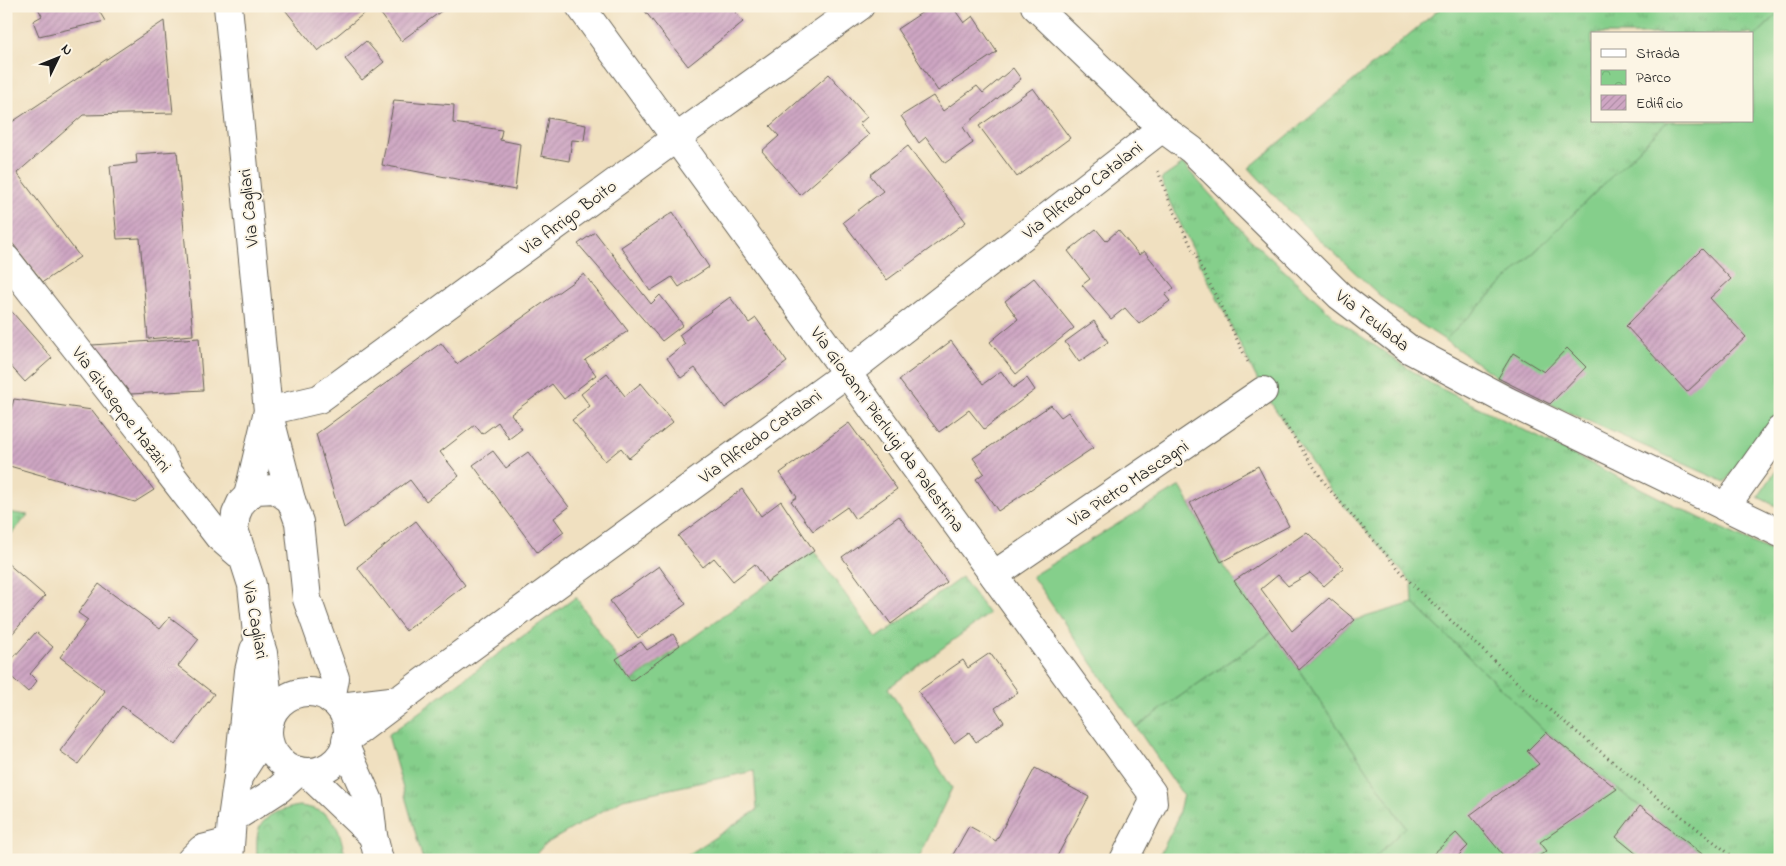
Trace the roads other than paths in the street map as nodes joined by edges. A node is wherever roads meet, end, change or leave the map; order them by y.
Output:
1 (228, 6) edge
2 (580, 6) edge
3 (860, 6) edge
4 (1035, 6) edge
5 (1154, 134) junction
6 (676, 138) junction
7 (6, 259) edge
8 (847, 373) junction
9 (1262, 391) road end
10 (268, 411) junction
11 (1780, 430) edge
12 (248, 496) junction
13 (291, 500) junction
14 (1724, 507) junction
15 (1780, 534) edge
16 (241, 556) junction
17 (994, 575) junction
18 (258, 634) junction
19 (399, 700) junction
20 (336, 704) junction
21 (269, 726) junction
22 (346, 743) junction
23 (302, 771) junction
24 (238, 778) junction
25 (230, 840) edge
26 (376, 848) edge
27 (191, 860) edge
28 (1124, 860) edge

1 - 10 street, Via Cagliari
2 - 6 street, Via Giovanni Pierluigi da Palestrina
3 - 6 street, Via Arrigo Boito
4 - 5 street, Via Teulada
5 - 8 street, Via Alfredo Catalani
5 - 14 street, Via Teulada
6 - 8 street, Via Giovanni Pierluigi da Palestrina
6 - 10 street, Via Arrigo Boito
7 - 16 street, Via Giuseppe Mazzini
8 - 17 street, Via Giovanni Pierluigi da Palestrina
8 - 19 street, Via Alfredo Catalani
9 - 17 street, Via Pietro Mascagni
10 - 12 street, Via Cagliari
10 - 13 street, Via Cagliari
11 - 14 street
12 - 13 street
12 - 16 street, Via Cagliari
13 - 20 street, Via Cagliari
14 - 15 street, Via Teulada
16 - 18 street, Via Cagliari
17 - 28 street, Via Giovanni Pierluigi da Palestrina
18 - 21 street, Via Cagliari
18 - 24 street
19 - 20 street
19 - 22 street, Via Alfredo Catalani
20 - 21 street
20 - 22 street
21 - 23 street
21 - 24 street
22 - 23 street
22 - 26 street
23 - 25 street
23 - 26 street
24 - 25 street
25 - 27 street

